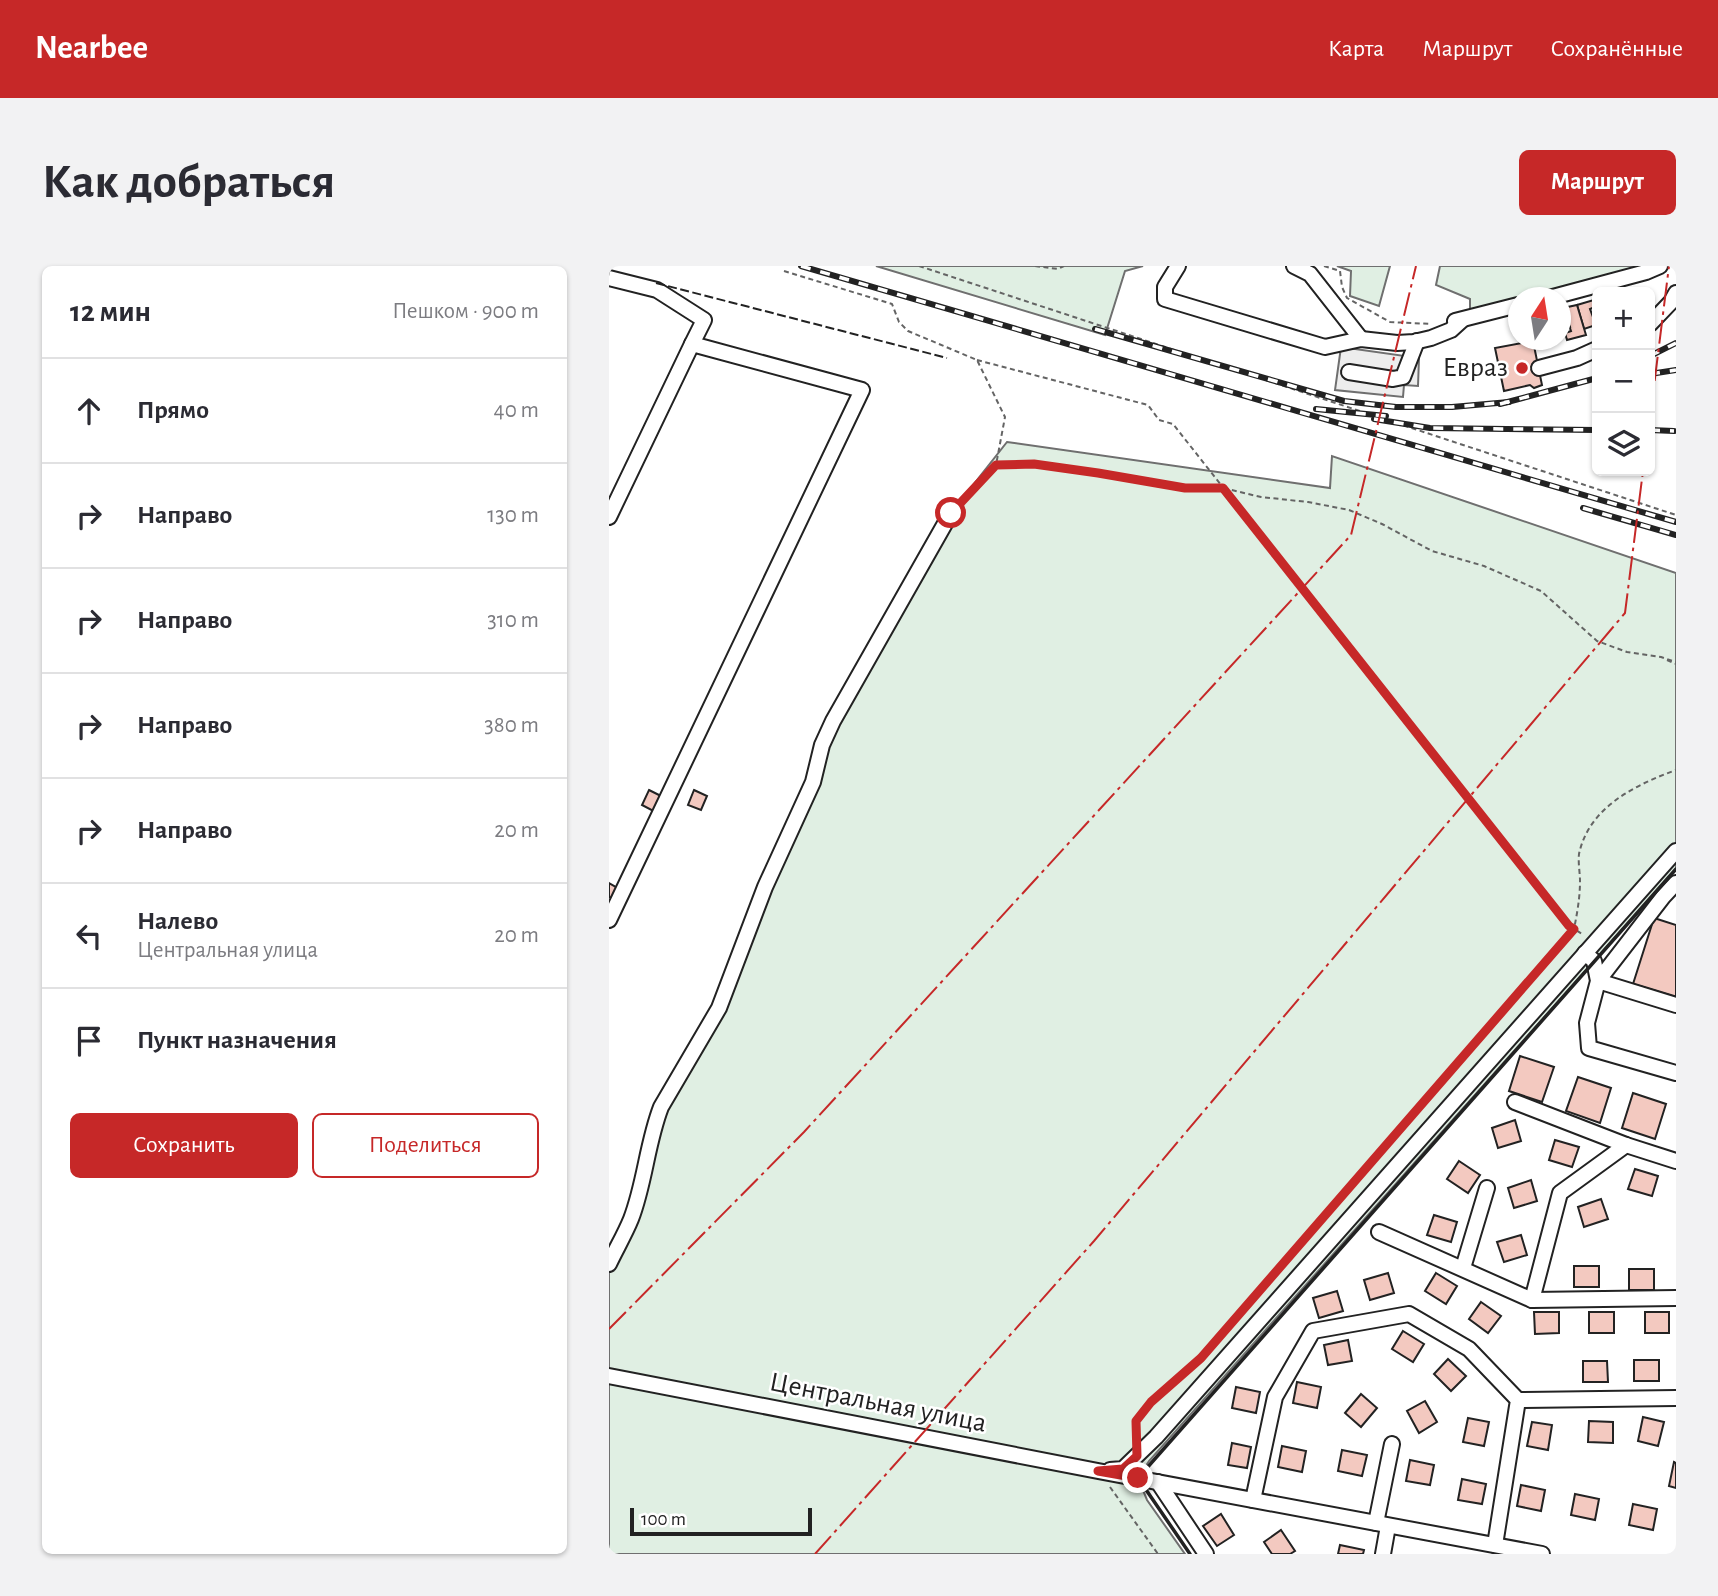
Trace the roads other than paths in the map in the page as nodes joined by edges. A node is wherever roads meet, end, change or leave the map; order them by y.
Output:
1 (1178, 266) edge
2 (1294, 266) edge
3 (1660, 266) edge
4 (609, 278) edge
5 (1571, 292) edge
6 (1676, 293) edge
7 (1508, 308) edge
8 (1655, 319) edge
9 (1462, 320) junction
10 (1445, 324) road end
11 (1361, 339) junction
12 (1417, 341) junction
13 (692, 344) junction
14 (1595, 350) edge
15 (1538, 368) dead end
16 (1349, 372) dead end
17 (951, 513) road end
18 (609, 517) edge
19 (1676, 851) edge
20 (1676, 883) edge
21 (1670, 899) edge
22 (609, 920) edge
23 (1585, 953) junction
24 (1598, 981) junction
25 (1676, 1006) edge
26 (1676, 1073) edge
27 (1515, 1102) dead end
28 (1626, 1145) junction
29 (1676, 1161) edge
30 (1487, 1188) dead end
31 (1379, 1232) dead end
32 (609, 1264) edge
33 (1463, 1268) junction
34 (1676, 1298) edge
35 (1532, 1300) junction
36 (609, 1376) edge
37 (1676, 1398) edge
38 (1518, 1400) junction
39 (1392, 1444) dead end
40 (1098, 1471) junction
41 (1158, 1482) junction
42 (1253, 1500) junction
43 (1382, 1524) junction
44 (1495, 1545) junction
45 (1206, 1554) edge
46 (1383, 1554) edge
47 (1542, 1554) edge

1 - 11 street
2 - 11 street
3 - 5 street
4 - 13 street
6 - 8 street
7 - 9 street
9 - 10 street
9 - 12 street
11 - 12 street
12 - 16 street
13 - 18 street
13 - 22 street
14 - 15 street
17 - 32 street
19 - 23 street
20 - 21 street
21 - 24 street
23 - 24 street
23 - 40 street
24 - 25 street
24 - 26 street
27 - 28 street
28 - 29 street
28 - 35 street
30 - 33 street
31 - 33 street
33 - 35 street
34 - 35 street
36 - 40 street, Центральная улица
37 - 38 street
38 - 42 street
38 - 44 street
39 - 43 street
40 - 41 street, Центральная улица
41 - 42 street, Центральная улица
41 - 45 street
42 - 43 street, Центральная улица
43 - 44 street, Центральная улица
43 - 46 street
44 - 47 street, Центральная улица

